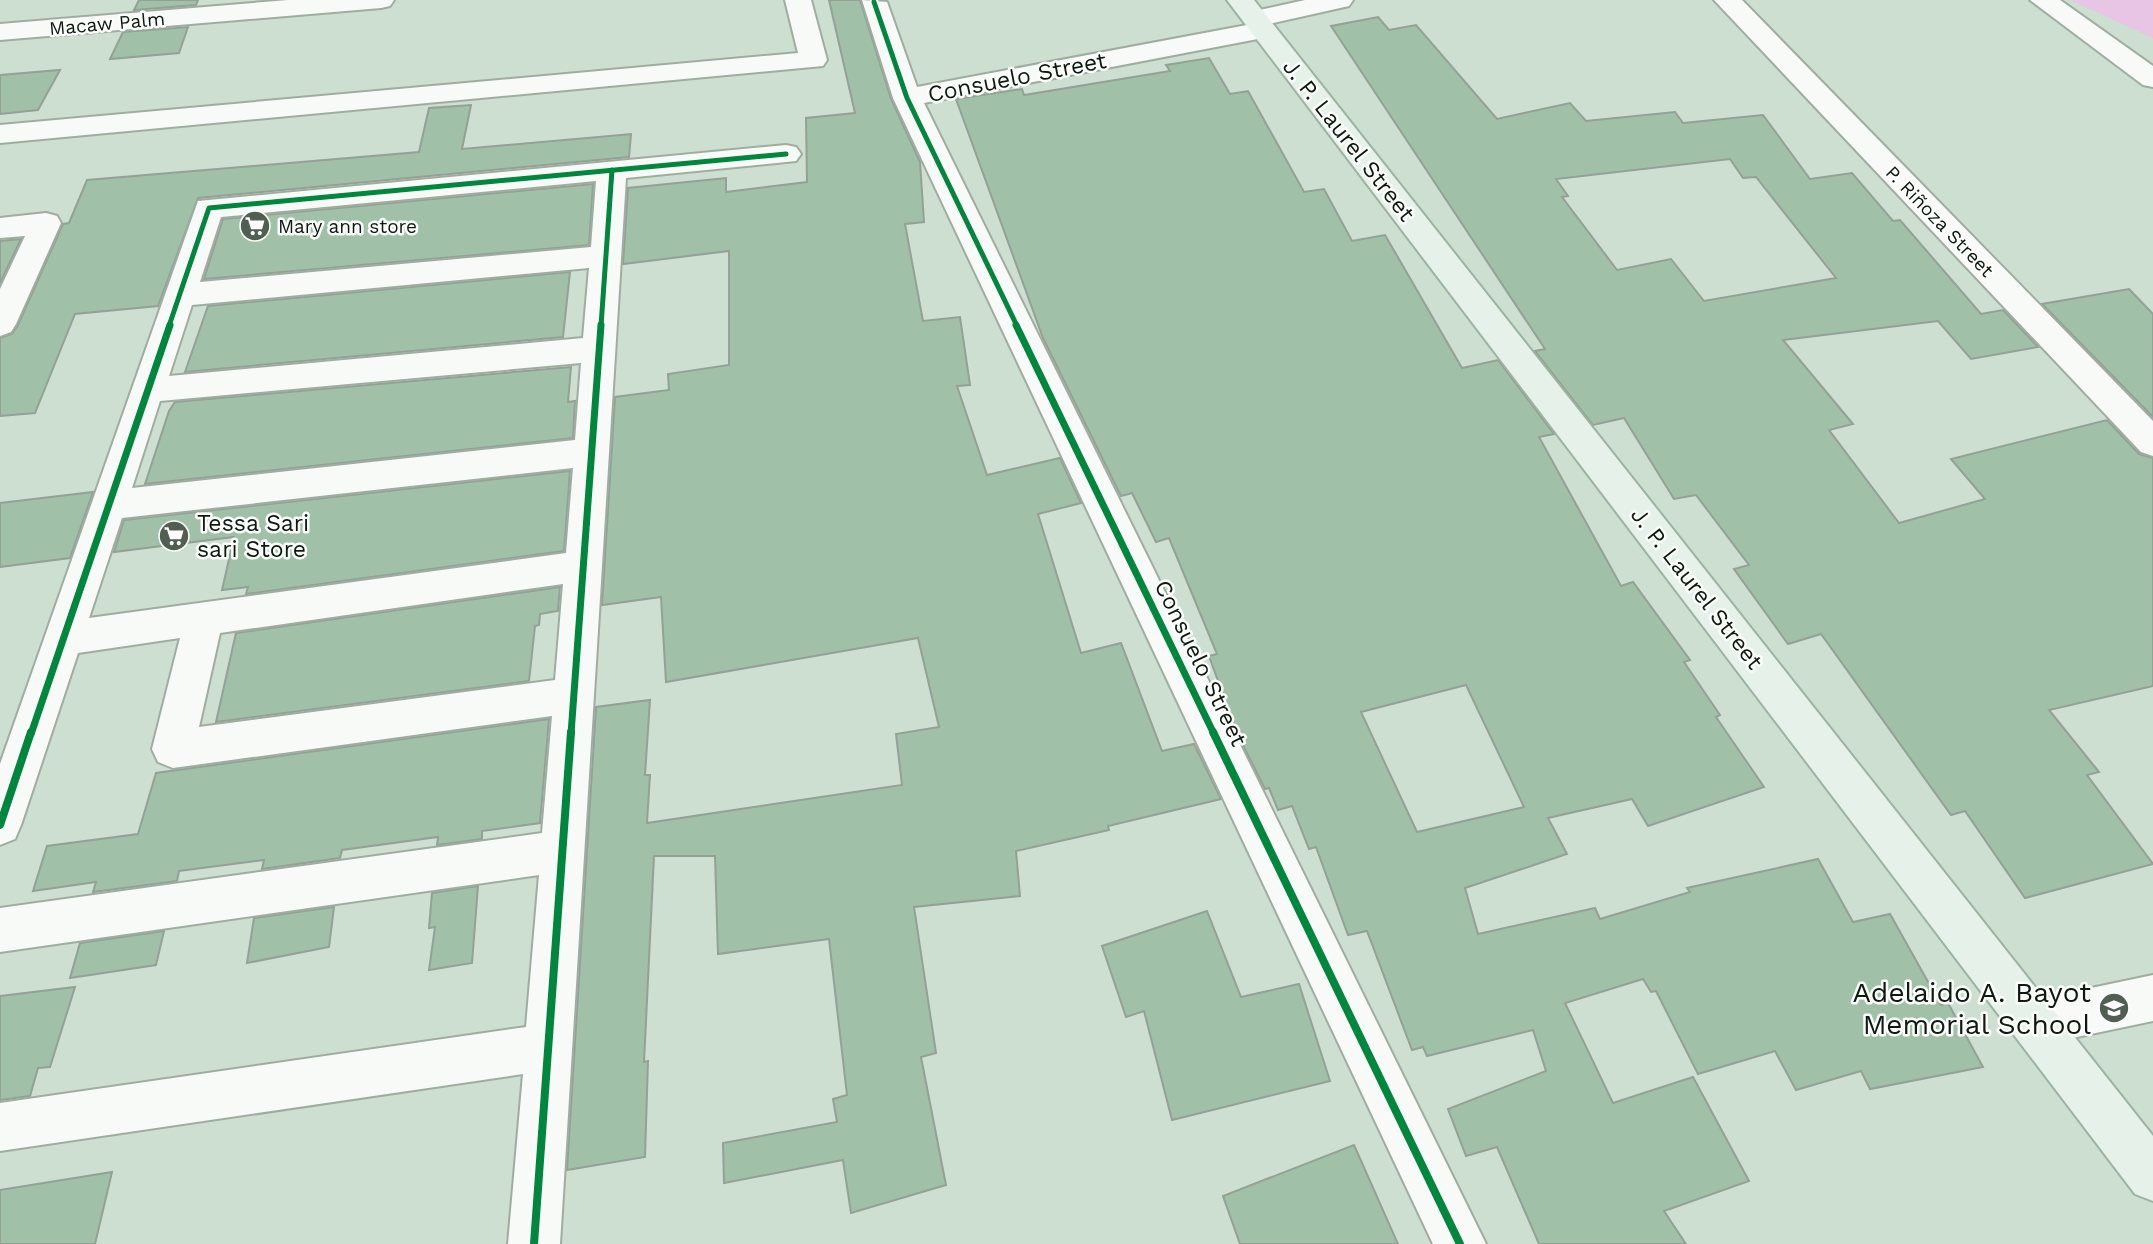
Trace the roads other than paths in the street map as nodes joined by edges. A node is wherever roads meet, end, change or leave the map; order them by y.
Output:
1 (381, 0) edge
2 (798, 0) edge
3 (1340, 0) edge
4 (1727, 0) edge
5 (2043, 0) edge
6 (874, 2) dead end
7 (1253, 16) edge
8 (0, 32) edge
9 (2153, 79) edge
10 (907, 98) junction
11 (0, 134) edge
12 (786, 154) dead end
13 (612, 170) junction
14 (0, 228) edge
15 (607, 256) junction
16 (180, 295) junction
17 (0, 324) edge
18 (600, 349) junction
19 (148, 390) junction
20 (2153, 443) edge
21 (592, 452) junction
22 (108, 505) junction
23 (584, 566) junction
24 (204, 619) junction
25 (64, 638) junction
26 (575, 695) junction
27 (0, 825) edge
28 (563, 851) junction
29 (0, 930) edge
30 (2153, 998) edge
31 (2034, 1023) junction
32 (549, 1047) junction
33 (0, 1127) edge
34 (2153, 1175) edge
35 (533, 1244) edge
36 (1460, 1244) edge

1 - 8 street, Macaw Palm
2 - 11 street
3 - 7 street, Consuelo Street
4 - 20 street, P. Riñoza Street
5 - 9 street
6 - 10 street
7 - 10 street, Consuelo Street
7 - 31 main road, J. P. Laurel Street
10 - 36 street, Consuelo Street
12 - 13 street
13 - 15 street
13 - 16 street
14 - 17 street
15 - 16 street
15 - 18 street
16 - 19 street
18 - 19 street
18 - 21 street
19 - 22 street
21 - 22 street
21 - 23 street
22 - 25 street
23 - 24 street
23 - 26 street
24 - 25 street
24 - 26 street
25 - 27 street
26 - 28 street
28 - 29 street
28 - 32 street
30 - 31 street
31 - 34 main road, J. P. Laurel Street
32 - 33 street
32 - 35 street

